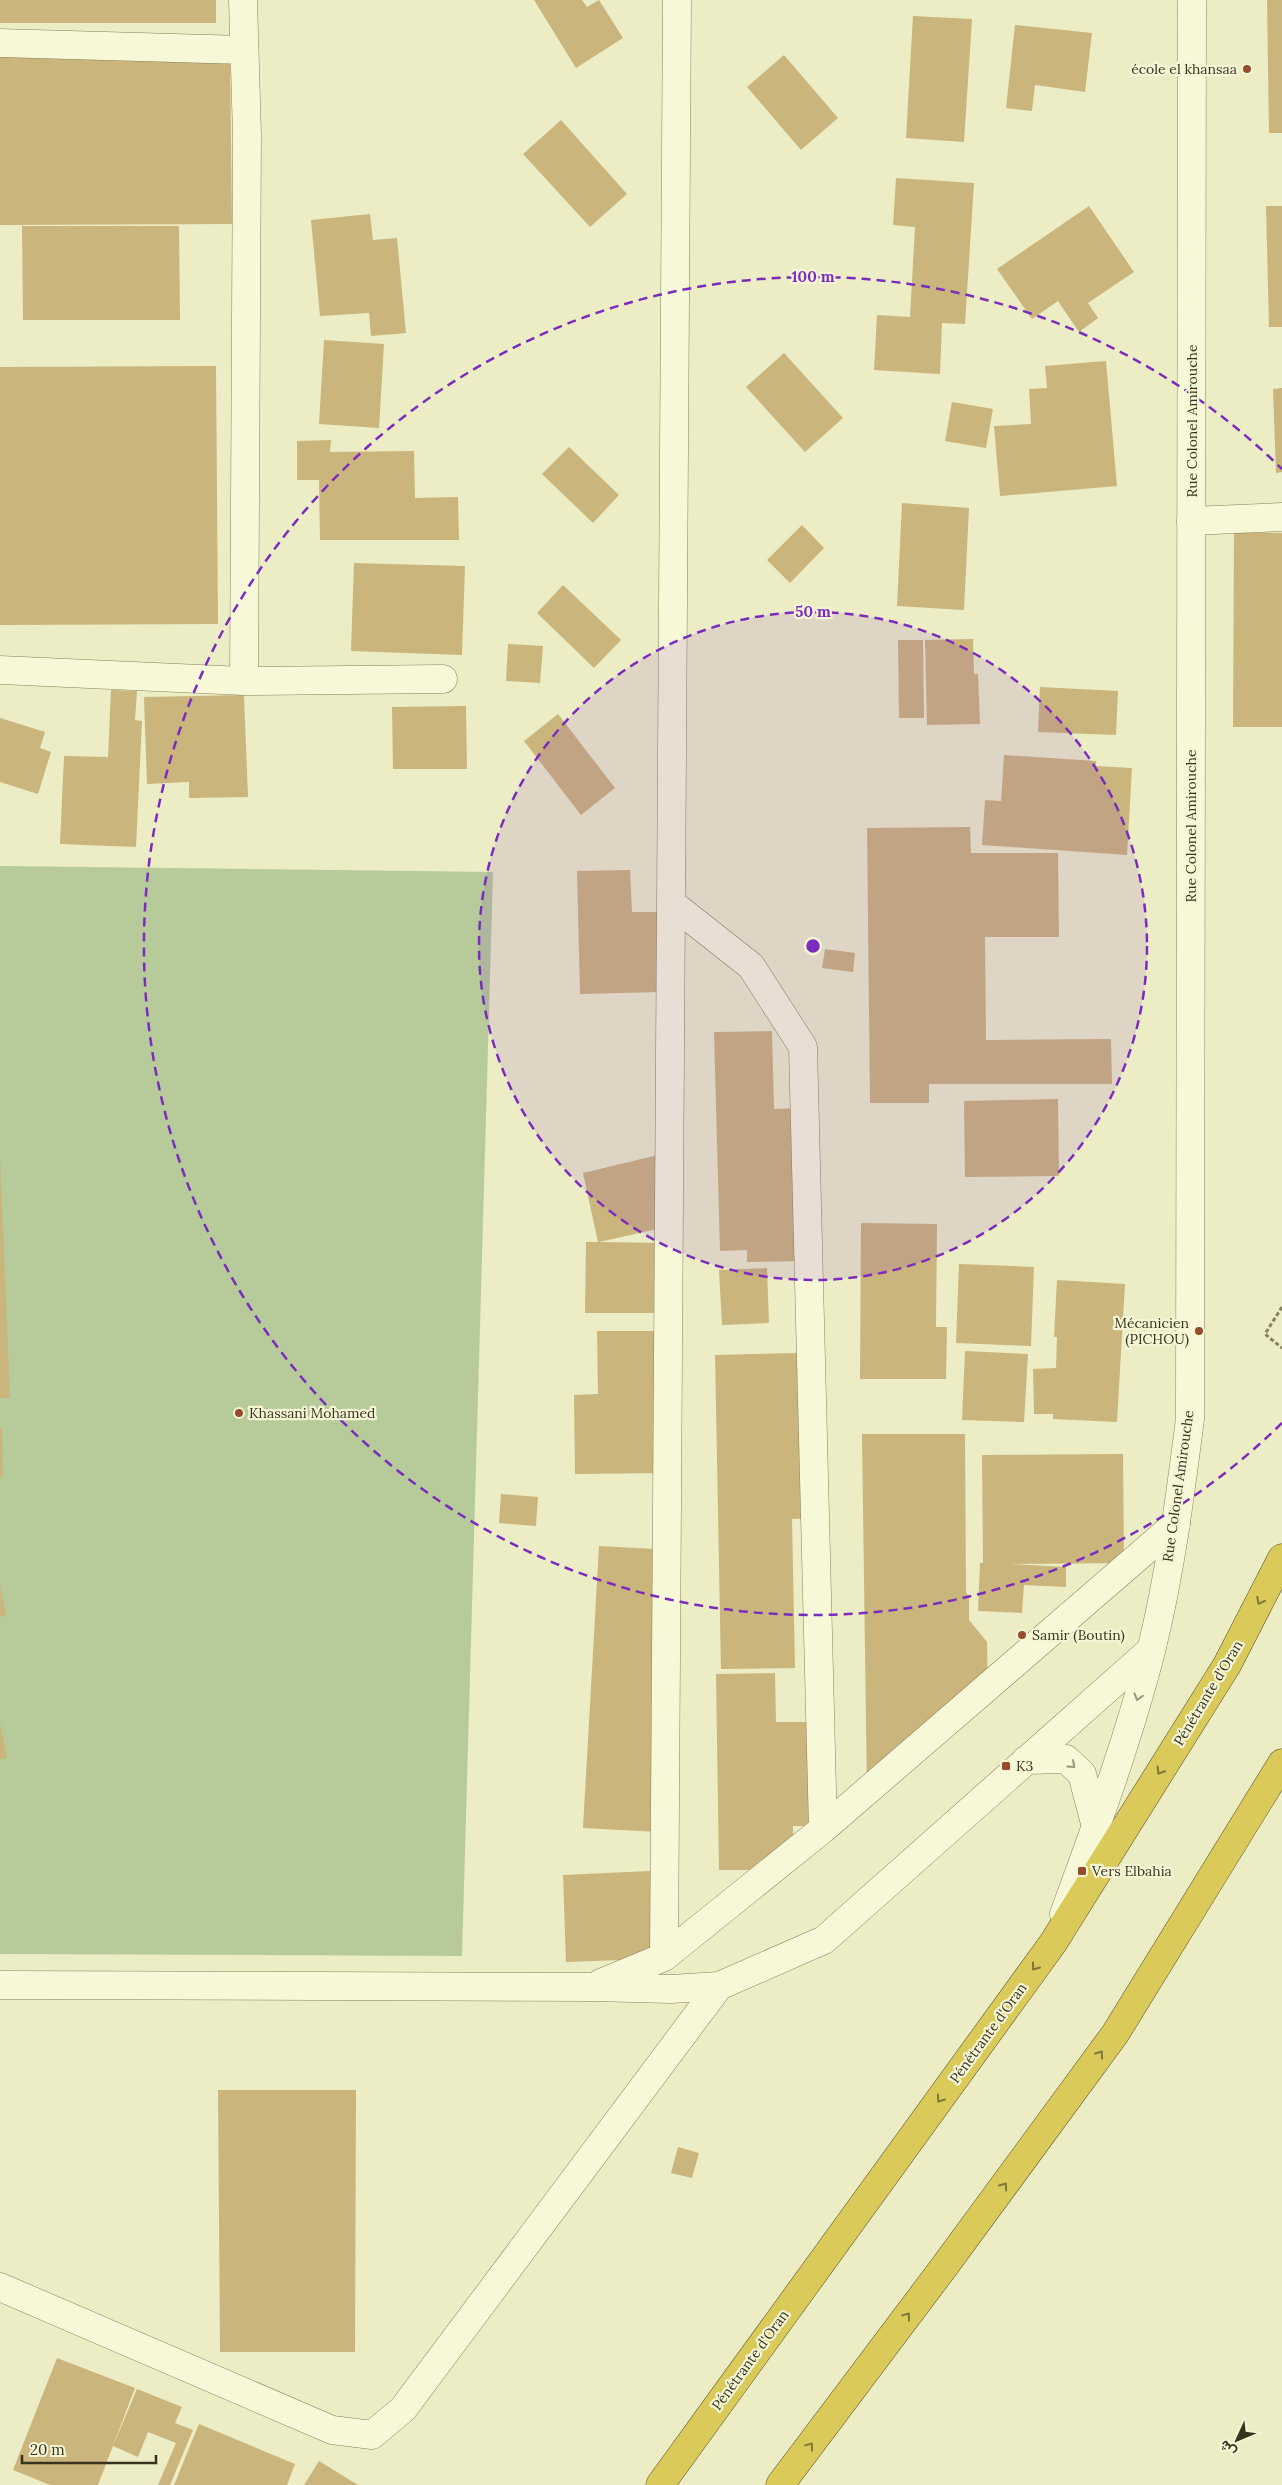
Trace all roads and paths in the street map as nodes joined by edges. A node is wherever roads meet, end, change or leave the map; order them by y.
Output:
1 (243, 0) edge
2 (678, 0) edge
3 (1192, 0) edge
4 (0, 43) edge
5 (244, 50) junction
6 (1282, 517) edge
7 (1191, 521) junction
8 (0, 670) edge
9 (443, 679) dead end
10 (244, 680) junction
11 (671, 903) junction
12 (1282, 1306) edge
13 (1282, 1348) edge
14 (1176, 1524) junction
15 (1282, 1558) edge
16 (1151, 1650) junction
17 (1026, 1760) junction
18 (1282, 1763) edge
19 (1096, 1827) junction
20 (823, 1829) junction
21 (1053, 1943) junction
22 (664, 1957) junction
23 (0, 1985) edge
24 (719, 1986) junction
25 (592, 1987) junction
26 (0, 2287) edge
27 (660, 2485) edge
28 (780, 2485) edge

1 - 5 street
2 - 11 street
3 - 7 street, Rue Colonel Amirouche
4 - 5 street
5 - 10 street
6 - 7 street
7 - 14 street, Rue Colonel Amirouche
8 - 10 street
9 - 10 street
11 - 20 street
11 - 22 street
12 - 13 path
14 - 16 street, Rue Colonel Amirouche
14 - 20 street
15 -> 21 highway, Pénétrante d'Oran
16 - 17 street
16 -> 19 street, Rue Colonel Amirouche
17 -> 19 street
17 - 24 street
28 -> 18 highway
19 - 21 street, Rue Colonel Amirouche
20 - 22 street
21 -> 27 highway, Pénétrante d'Oran
22 - 25 street
23 - 25 street
24 - 25 street
24 - 26 street

